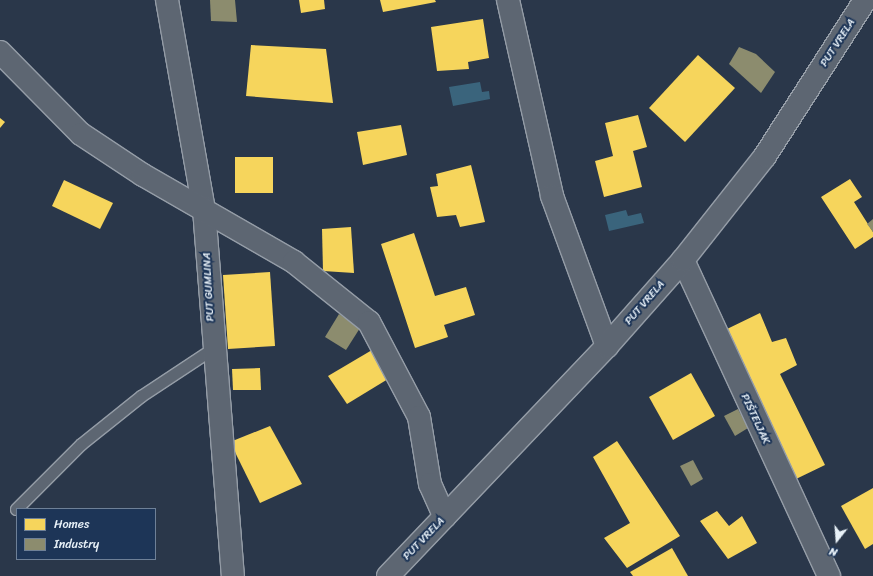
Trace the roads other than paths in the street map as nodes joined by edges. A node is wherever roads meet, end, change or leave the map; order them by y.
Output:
1 (167, 0) edge
2 (508, 0) edge
3 (866, 7) edge
4 (0, 52) edge
5 (204, 209) junction
6 (682, 260) junction
7 (607, 346) junction
8 (212, 349) junction
9 (17, 508) edge
10 (445, 517) junction
11 (233, 576) edge
12 (388, 576) edge
13 (829, 576) edge

1 - 5 street, PUT GUMLINA
2 - 7 street
3 - 6 street, PUT VRELA
4 - 5 street
5 - 8 street, PUT GUMLINA
5 - 10 street
6 - 7 street, PUT VRELA
6 - 13 street, PIŠTELJAK
7 - 10 street, PUT VRELA
8 - 9 lane
8 - 11 street, PUT GUMLINA
10 - 12 street, PUT VRELA

